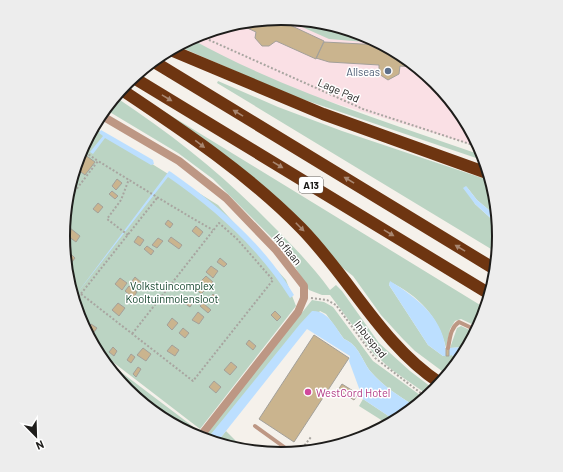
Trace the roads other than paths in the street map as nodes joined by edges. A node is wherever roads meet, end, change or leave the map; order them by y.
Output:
1 (176, 53) edge
2 (159, 65) edge
3 (138, 81) edge
4 (127, 93) edge
5 (106, 118) edge
6 (482, 171) edge
7 (490, 266) edge
8 (485, 291) edge
9 (472, 328) edge
10 (448, 348) dead end
11 (436, 380) edge
12 (255, 426) dead end
13 (204, 432) edge
14 (284, 447) edge

1 - 6 highway
7 -> 2 highway, A13
3 -> 8 highway, A13
4 -> 11 highway
5 - 13 street, Hoflaan
9 - 10 lane
12 - 14 lane

